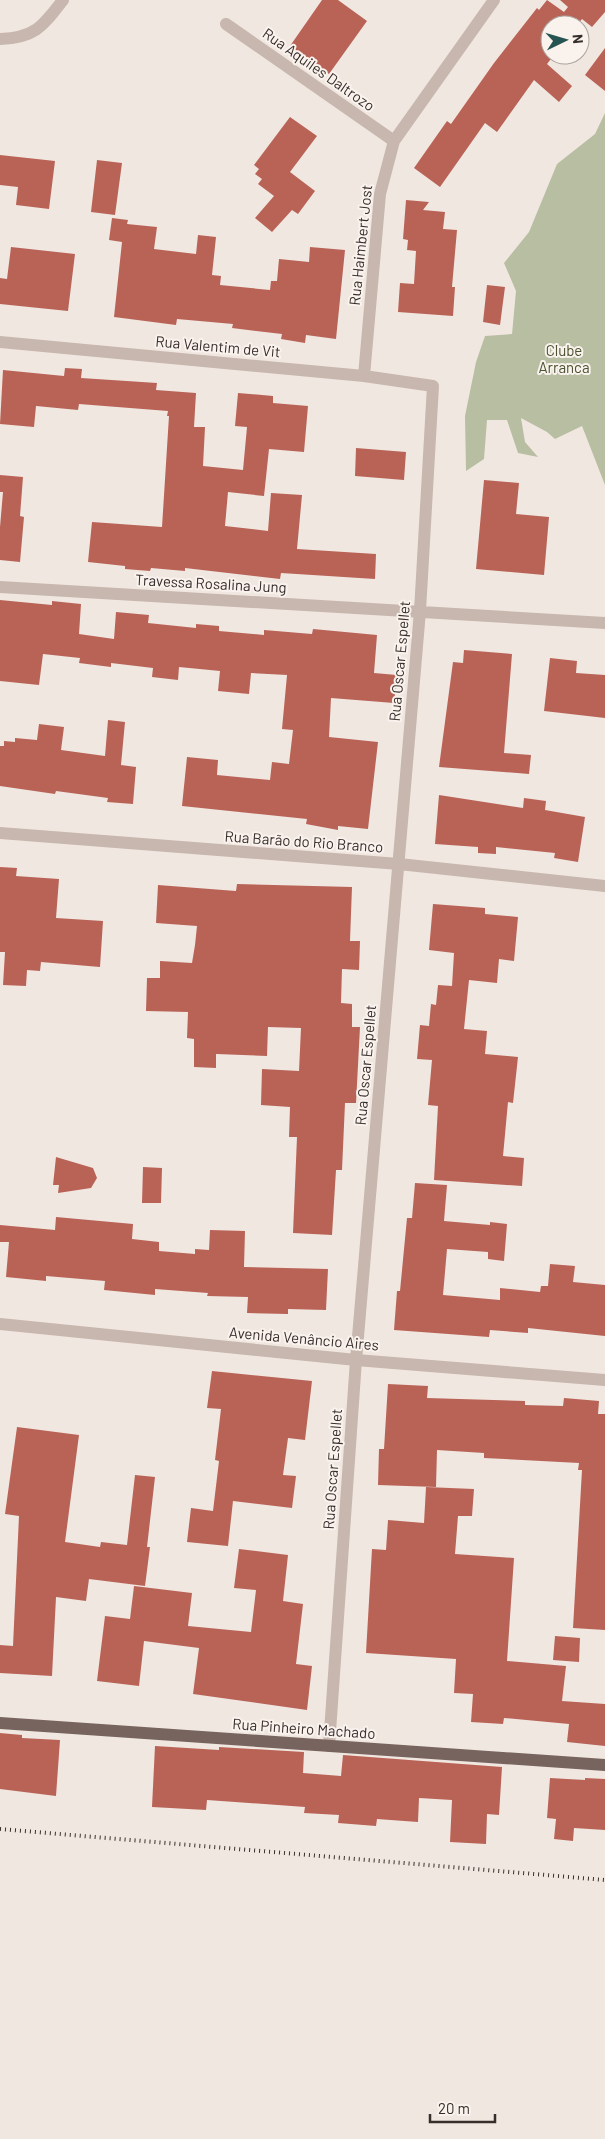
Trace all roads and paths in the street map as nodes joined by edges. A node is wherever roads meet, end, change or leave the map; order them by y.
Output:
1 (63, 0) edge
2 (494, 0) edge
3 (226, 24) dead end
4 (0, 39) edge
5 (394, 140) junction
6 (0, 342) edge
7 (364, 376) junction
8 (433, 386) joint
9 (0, 587) edge
10 (420, 610) junction
11 (605, 622) edge
12 (0, 833) edge
13 (399, 864) junction
14 (605, 886) edge
15 (0, 1324) edge
16 (356, 1360) junction
17 (605, 1380) edge
18 (0, 1723) edge
19 (328, 1746) junction
20 (605, 1765) edge

1 - 4 street
2 - 5 street, Rua Haimbert Jost
3 - 5 street, Rua Aquiles Daltrozo
5 - 7 street, Rua Haimbert Jost
6 - 7 street, Rua Valentim de Vit
7 - 8 street, Rua Valentim de Vit
8 - 10 street, Rua Oscar Espellet
9 - 10 street, Travessa Rosalina Jung
10 - 11 street, Travessa Rosalina Jung
10 - 13 street, Rua Oscar Espellet
12 - 13 street, Rua Barão do Rio Branco
13 - 14 street, Rua Barão do Rio Branco
13 - 16 street, Rua Oscar Espellet
15 - 16 street, Avenida Venâncio Aires
16 - 17 street, Avenida Venâncio Aires
16 - 19 street, Rua Oscar Espellet
18 - 19 main road, Rua Pinheiro Machado
19 - 20 main road, Rua Pinheiro Machado

